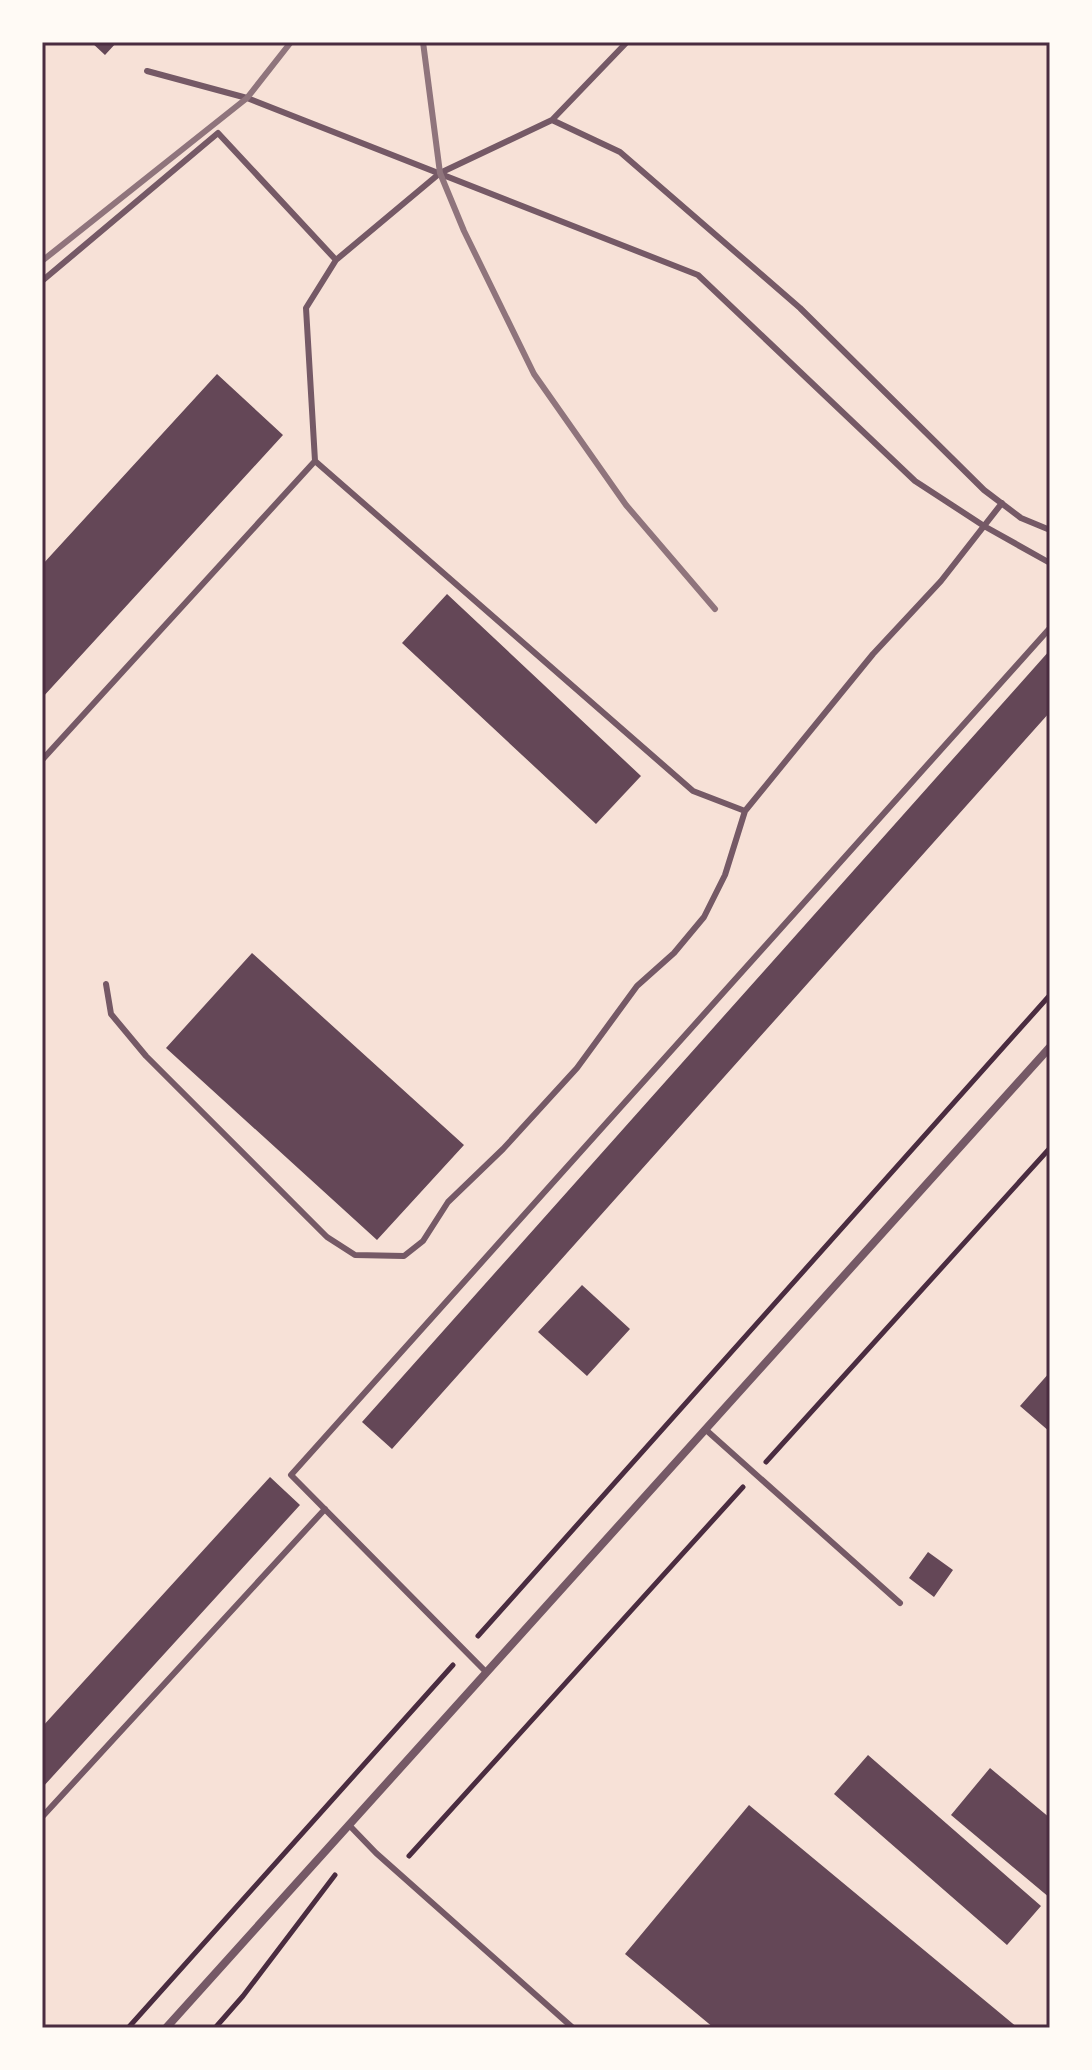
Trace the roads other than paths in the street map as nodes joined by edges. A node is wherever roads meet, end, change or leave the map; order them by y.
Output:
1 (627, 42) edge
2 (147, 71) dead end
3 (552, 120) junction
4 (440, 173) junction
5 (336, 260) junction
6 (42, 281) edge
7 (315, 461) junction
8 (1002, 503) junction
9 (984, 526) junction
10 (1050, 530) edge
11 (1050, 563) edge
12 (1050, 628) edge
13 (42, 760) edge
14 (745, 811) junction
15 (106, 984) dead end
16 (1050, 1047) edge
17 (705, 1429) junction
18 (325, 1509) junction
19 (900, 1603) dead end
20 (486, 1672) junction
21 (42, 1817) edge
22 (349, 1825) junction
23 (166, 2028) edge
24 (573, 2028) edge

1 - 3 lane
2 - 4 lane
3 - 4 lane
3 - 8 lane
4 - 5 lane
4 - 9 lane
5 - 6 lane
5 - 7 lane
7 - 13 lane
7 - 14 lane
8 - 9 lane
8 - 10 lane
9 - 11 lane
9 - 14 lane
12 - 18 lane
14 - 15 lane
16 - 17 street
17 - 19 lane
17 - 20 street
18 - 20 lane
18 - 21 lane
20 - 22 street
22 - 23 street
22 - 24 lane

